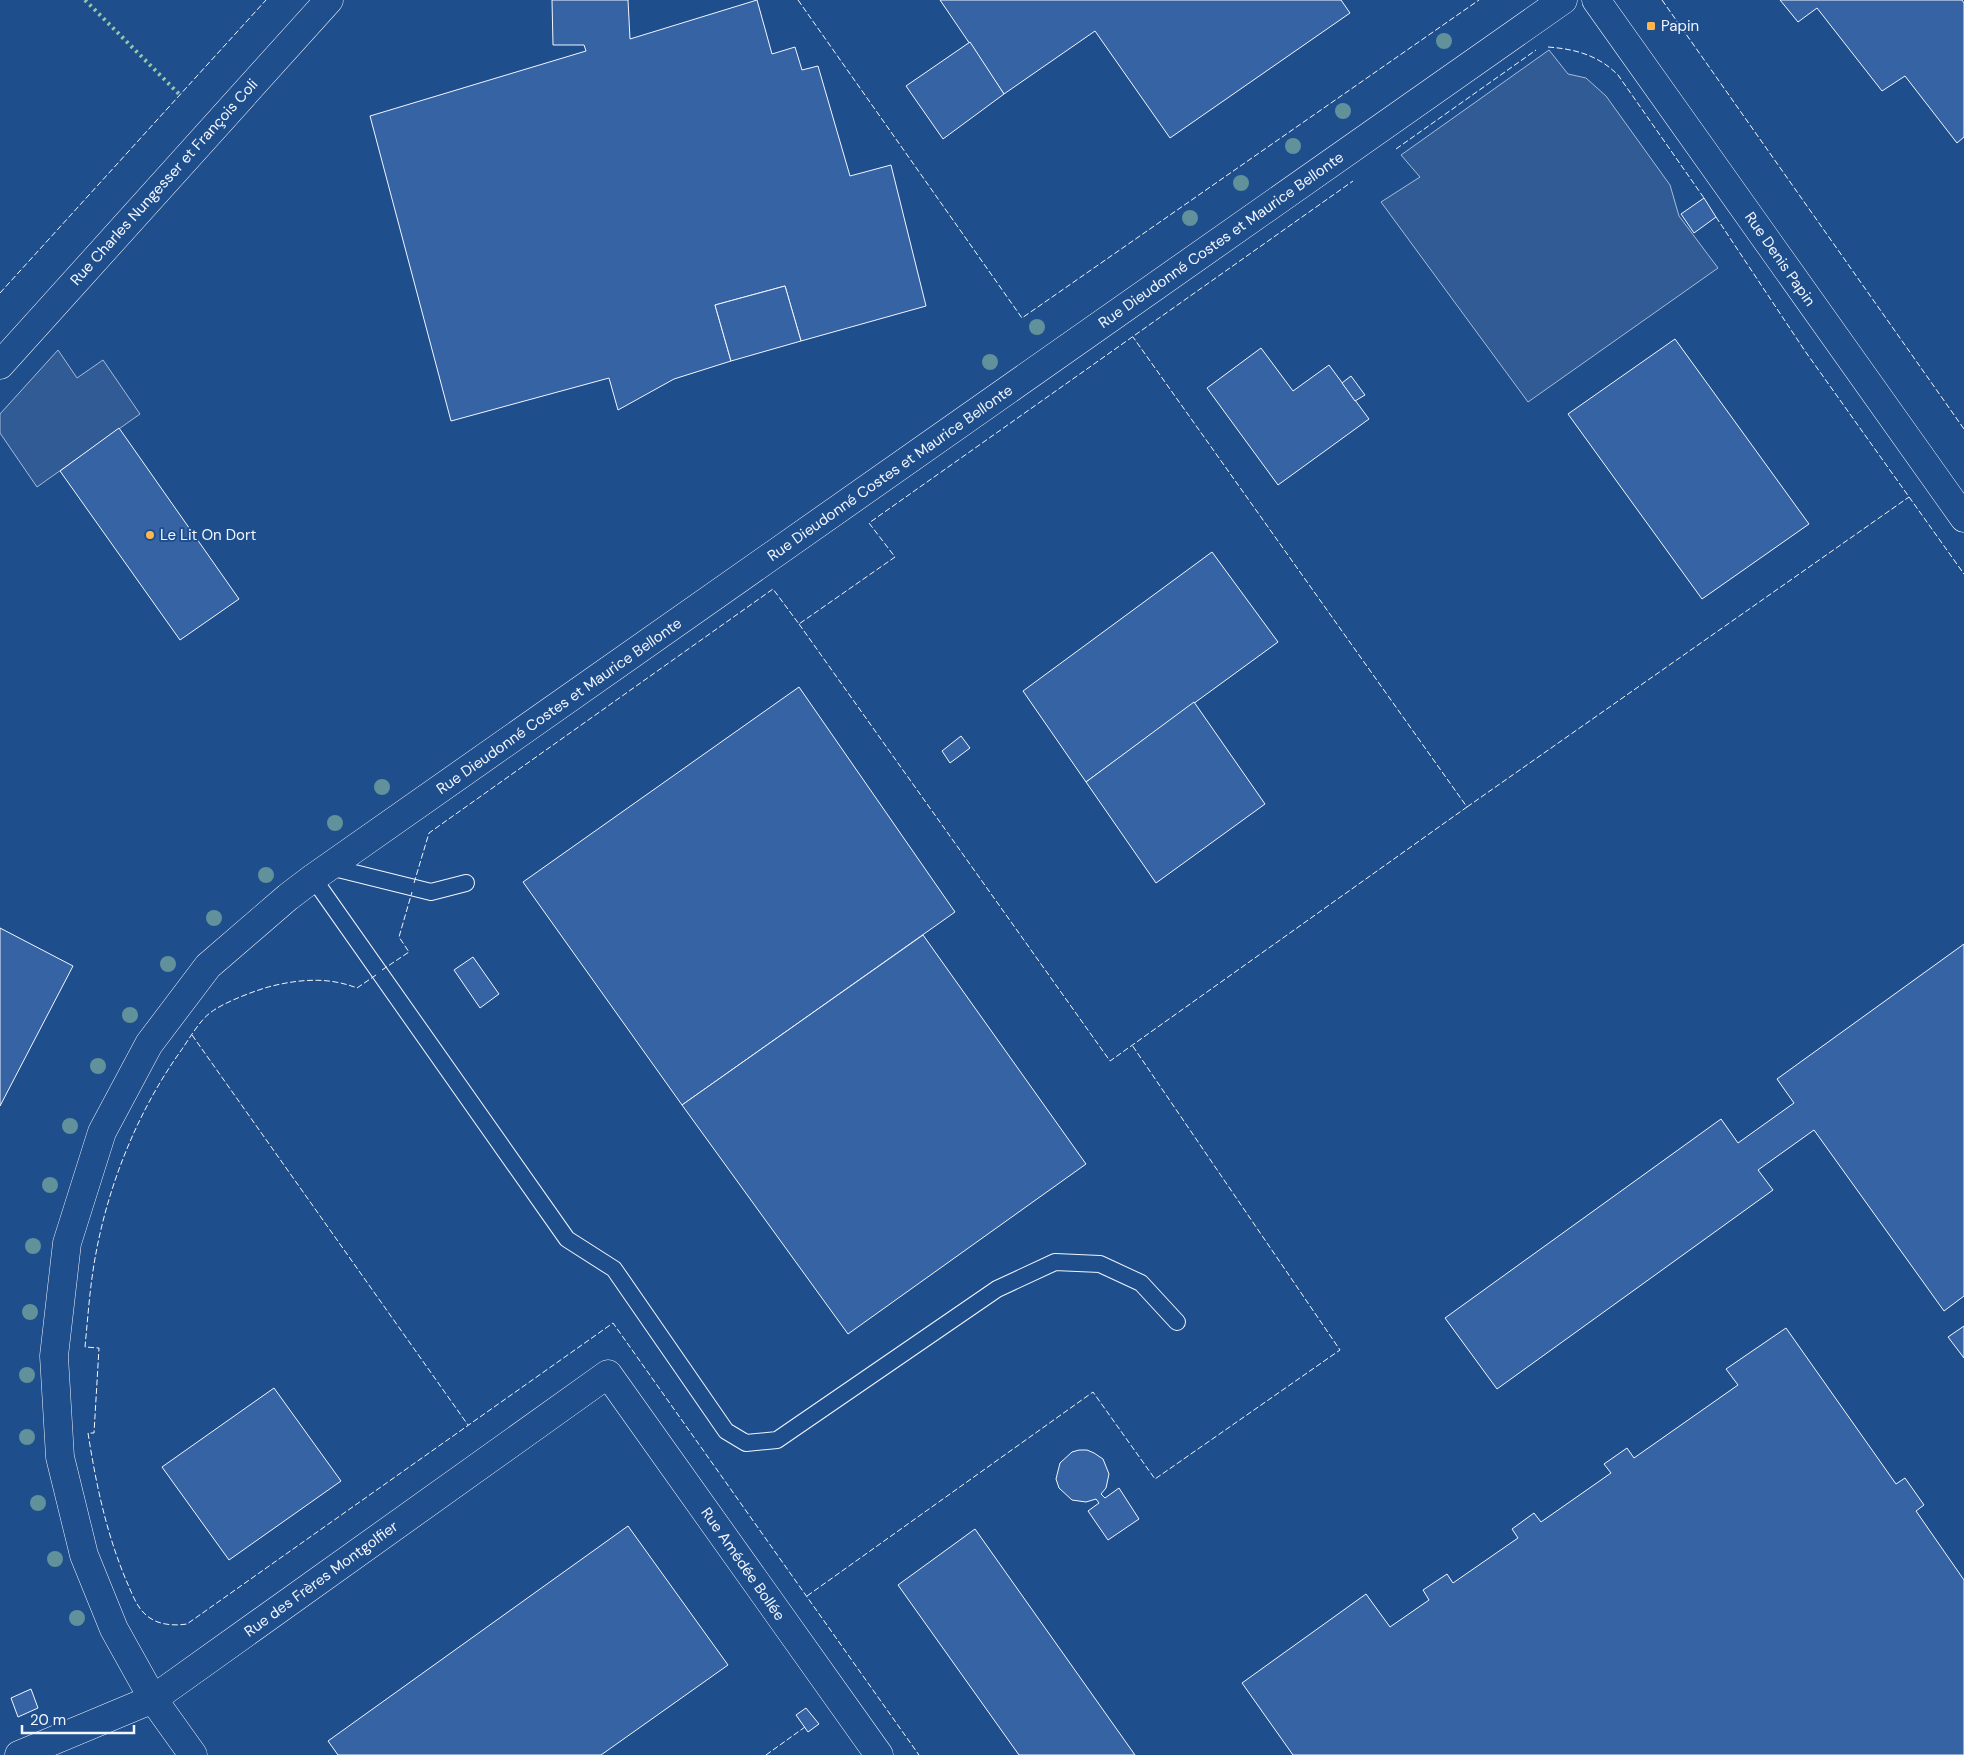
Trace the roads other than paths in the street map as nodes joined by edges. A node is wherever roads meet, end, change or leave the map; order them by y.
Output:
1 (329, 0) edge
2 (1563, 0) edge
3 (1596, 0) edge
4 (0, 365) edge
5 (1964, 518) edge
6 (322, 872) junction
7 (466, 882) dead end
8 (1177, 1322) dead end
9 (608, 1374) joint
10 (154, 1699) junction
11 (19, 1755) edge
12 (193, 1755) edge
13 (879, 1755) edge

1 - 4 street, Rue Charles Nungesser et François Coli
2 - 6 street, Rue Dieudonné Costes et Maurice Bellonte
3 - 5 street, Rue Denis Papin
6 - 7 lane
6 - 8 lane
6 - 10 street, Rue Dieudonné Costes et Maurice Bellonte
9 - 10 street, Rue des Frères Montgolfier
9 - 13 street, Rue Amédée Bollée
10 - 11 street, Rue des Frères Montgolfier
10 - 12 street, Rue Dieudonné Costes et Maurice Bellonte

